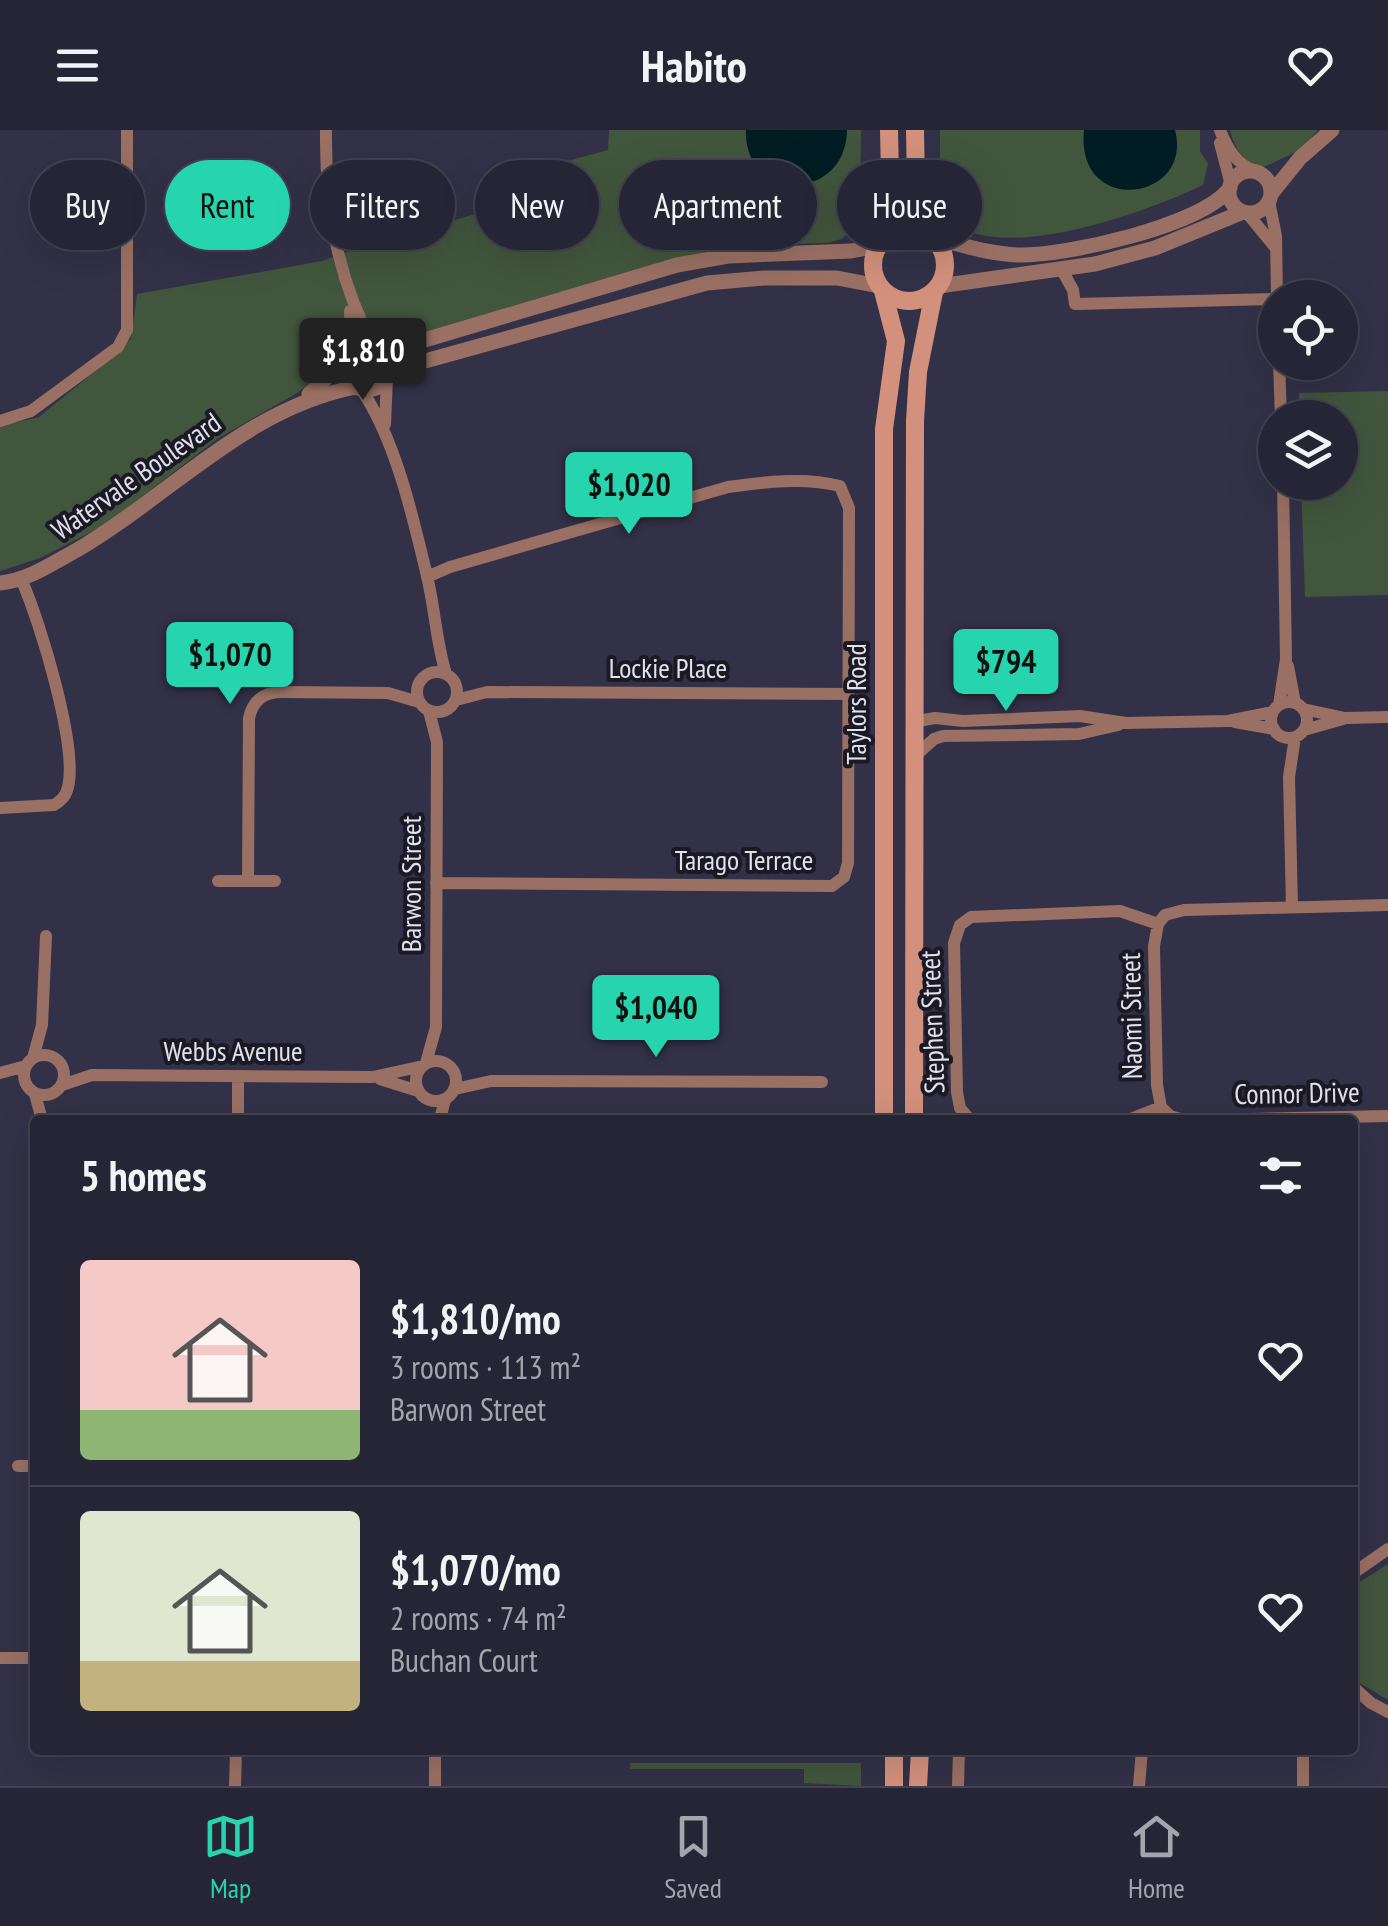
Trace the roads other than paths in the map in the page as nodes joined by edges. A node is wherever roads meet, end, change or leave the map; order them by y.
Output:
1 (127, 130) edge
2 (326, 130) edge
3 (889, 130) edge
4 (915, 130) edge
5 (1220, 130) edge
6 (1332, 130) edge
7 (1300, 158) junction
8 (890, 160) edge
9 (916, 160) edge
10 (1256, 172) junction
11 (1230, 186) junction
12 (1270, 197) junction
13 (1245, 212) junction
14 (982, 249) edge
15 (857, 250) edge
16 (878, 250) edge
17 (940, 250) edge
18 (1277, 253) junction
19 (1062, 270) junction
20 (1276, 280) edge
21 (881, 288) junction
22 (936, 289) junction
23 (350, 299) junction
24 (1258, 299) edge
25 (375, 347) junction
26 (350, 355) junction
27 (388, 374) junction
28 (359, 388) junction
29 (298, 403) junction
30 (0, 421) edge
31 (386, 431) junction
32 (1283, 500) edge
33 (427, 577) junction
34 (22, 581) junction
35 (0, 583) edge
36 (436, 639) junction
37 (1286, 659) junction
38 (423, 679) junction
39 (451, 679) junction
40 (487, 692) junction
41 (388, 693) junction
42 (848, 694) junction
43 (451, 705) junction
44 (424, 706) junction
45 (1299, 706) junction
46 (1276, 708) junction
47 (1388, 717) edge
48 (1346, 718) junction
49 (1228, 721) junction
50 (913, 722) junction
51 (1126, 724) junction
52 (1276, 732) junction
53 (1300, 733) junction
54 (437, 742) junction
55 (914, 758) junction
56 (1289, 777) junction
57 (883, 782) junction
58 (0, 808) edge
59 (218, 881) dead end
60 (248, 882) junction
61 (276, 882) dead end
62 (436, 883) junction
63 (1388, 906) edge
64 (1292, 907) junction
65 (1158, 924) junction
66 (46, 936) dead end
67 (42, 1024) junction
68 (436, 1026) junction
69 (57, 1061) junction
70 (30, 1062) junction
71 (424, 1065) junction
72 (450, 1068) junction
73 (0, 1075) edge
74 (92, 1076) junction
75 (238, 1076) junction
76 (373, 1077) junction
77 (490, 1081) junction
78 (822, 1082) dead end
79 (30, 1088) junction
80 (56, 1090) junction
81 (450, 1094) junction
82 (423, 1095) junction
83 (1161, 1107) junction
84 (42, 1115) edge
85 (46, 1115) edge
86 (238, 1115) edge
87 (433, 1115) edge
88 (439, 1115) edge
89 (884, 1115) edge
90 (914, 1115) edge
91 (966, 1115) edge
92 (1141, 1115) edge
93 (1169, 1115) edge
94 (1388, 1116) edge
95 (1358, 1117) edge
96 (18, 1466) dead end
97 (30, 1466) edge
98 (1388, 1549) edge
99 (1358, 1570) edge
100 (0, 1658) edge
101 (30, 1658) edge
102 (1358, 1690) edge
103 (1388, 1712) edge
104 (236, 1755) edge
105 (435, 1755) edge
106 (894, 1755) edge
107 (920, 1755) edge
108 (958, 1755) edge
109 (1142, 1755) edge
110 (1302, 1755) edge
111 (235, 1786) edge
112 (435, 1786) edge
113 (894, 1786) edge
114 (918, 1786) edge
115 (958, 1786) edge
116 (1139, 1786) edge
117 (1303, 1786) edge

1 - 30 street
2 - 23 street
3 - 8 main road
4 - 9 main road
5 - 10 street
5 - 11 street
6 - 7 street
7 - 10 street
7 - 12 street
10 - 11 street
10 - 12 street
11 - 13 street
11 - 14 street
12 - 13 street
12 - 18 street
13 - 18 street
13 - 19 street
15 - 25 street
16 - 21 main road
17 - 22 main road
18 - 20 street
19 - 22 street
19 - 24 street
21 - 22 main road
21 - 27 street
21 - 57 main road, Taylors Road
22 - 50 main road, Taylors Road
23 - 25 street
23 - 26 street
25 - 26 street
25 - 27 street
26 - 28 street
26 - 29 street, Watervale Boulevard
27 - 28 street
27 - 31 street
28 - 29 street, Watervale Boulevard
28 - 31 street
29 - 34 street, Watervale Boulevard
31 - 33 street
32 - 37 street
33 - 36 street
33 - 42 street, Tarago Terrace
34 - 35 street, Watervale Boulevard
34 - 58 street
36 - 38 street
36 - 39 street
37 - 45 street
37 - 46 street
38 - 39 street, Lockie Place
38 - 41 street, Lockie Place
38 - 44 street, Barwon Street
39 - 40 street, Lockie Place
39 - 43 street, Barwon Street
40 - 42 street, Lockie Place
40 - 43 street, Lockie Place
41 - 44 street, Lockie Place
41 - 60 street
42 - 62 street, Tarago Terrace
43 - 44 street, Lockie Place
43 - 54 street, Barwon Street
44 - 54 street, Barwon Street
45 - 46 street
45 - 48 street
45 - 53 street
46 - 49 street
46 - 52 street
47 - 48 street
48 - 53 street
49 - 51 street
49 - 52 street
50 - 51 street
50 - 55 main road, Taylors Road
50 - 57 main road
51 - 55 street
52 - 53 street
52 - 56 street
53 - 56 street
54 - 62 street, Barwon Street
55 - 90 main road, Taylors Road
56 - 64 street
57 - 89 main road, Taylors Road
59 - 60 street
60 - 61 street
62 - 68 street, Barwon Street
63 - 64 street
64 - 65 street
65 - 83 street, Naomi Street
65 - 91 street, Stephen Street
66 - 67 street
67 - 69 street
67 - 70 street
68 - 71 street, Barwon Street
68 - 72 street, Barwon Street
69 - 70 street
69 - 74 street, Webbs Avenue
69 - 80 street
70 - 73 street
70 - 79 street
71 - 72 street, Webbs Avenue
71 - 76 street, Webbs Avenue
71 - 82 street, Barwon Street
72 - 77 street, Webbs Avenue
72 - 81 street, Barwon Street
73 - 79 street
74 - 75 street, Webbs Avenue
74 - 80 street, Webbs Avenue
75 - 76 street, Webbs Avenue
75 - 86 street
76 - 82 street, Webbs Avenue
77 - 78 street
77 - 81 street, Webbs Avenue
79 - 80 street, Webbs Avenue
79 - 84 street
80 - 85 street
81 - 82 street, Webbs Avenue
81 - 88 street
82 - 87 street
83 - 92 street
83 - 93 street
94 - 95 street, Connor Drive
96 - 97 street
98 - 99 street
100 - 101 street
102 - 103 street
104 - 111 street
105 - 112 street
106 - 113 main road
107 - 114 main road
108 - 115 street
109 - 116 street
110 - 117 street

